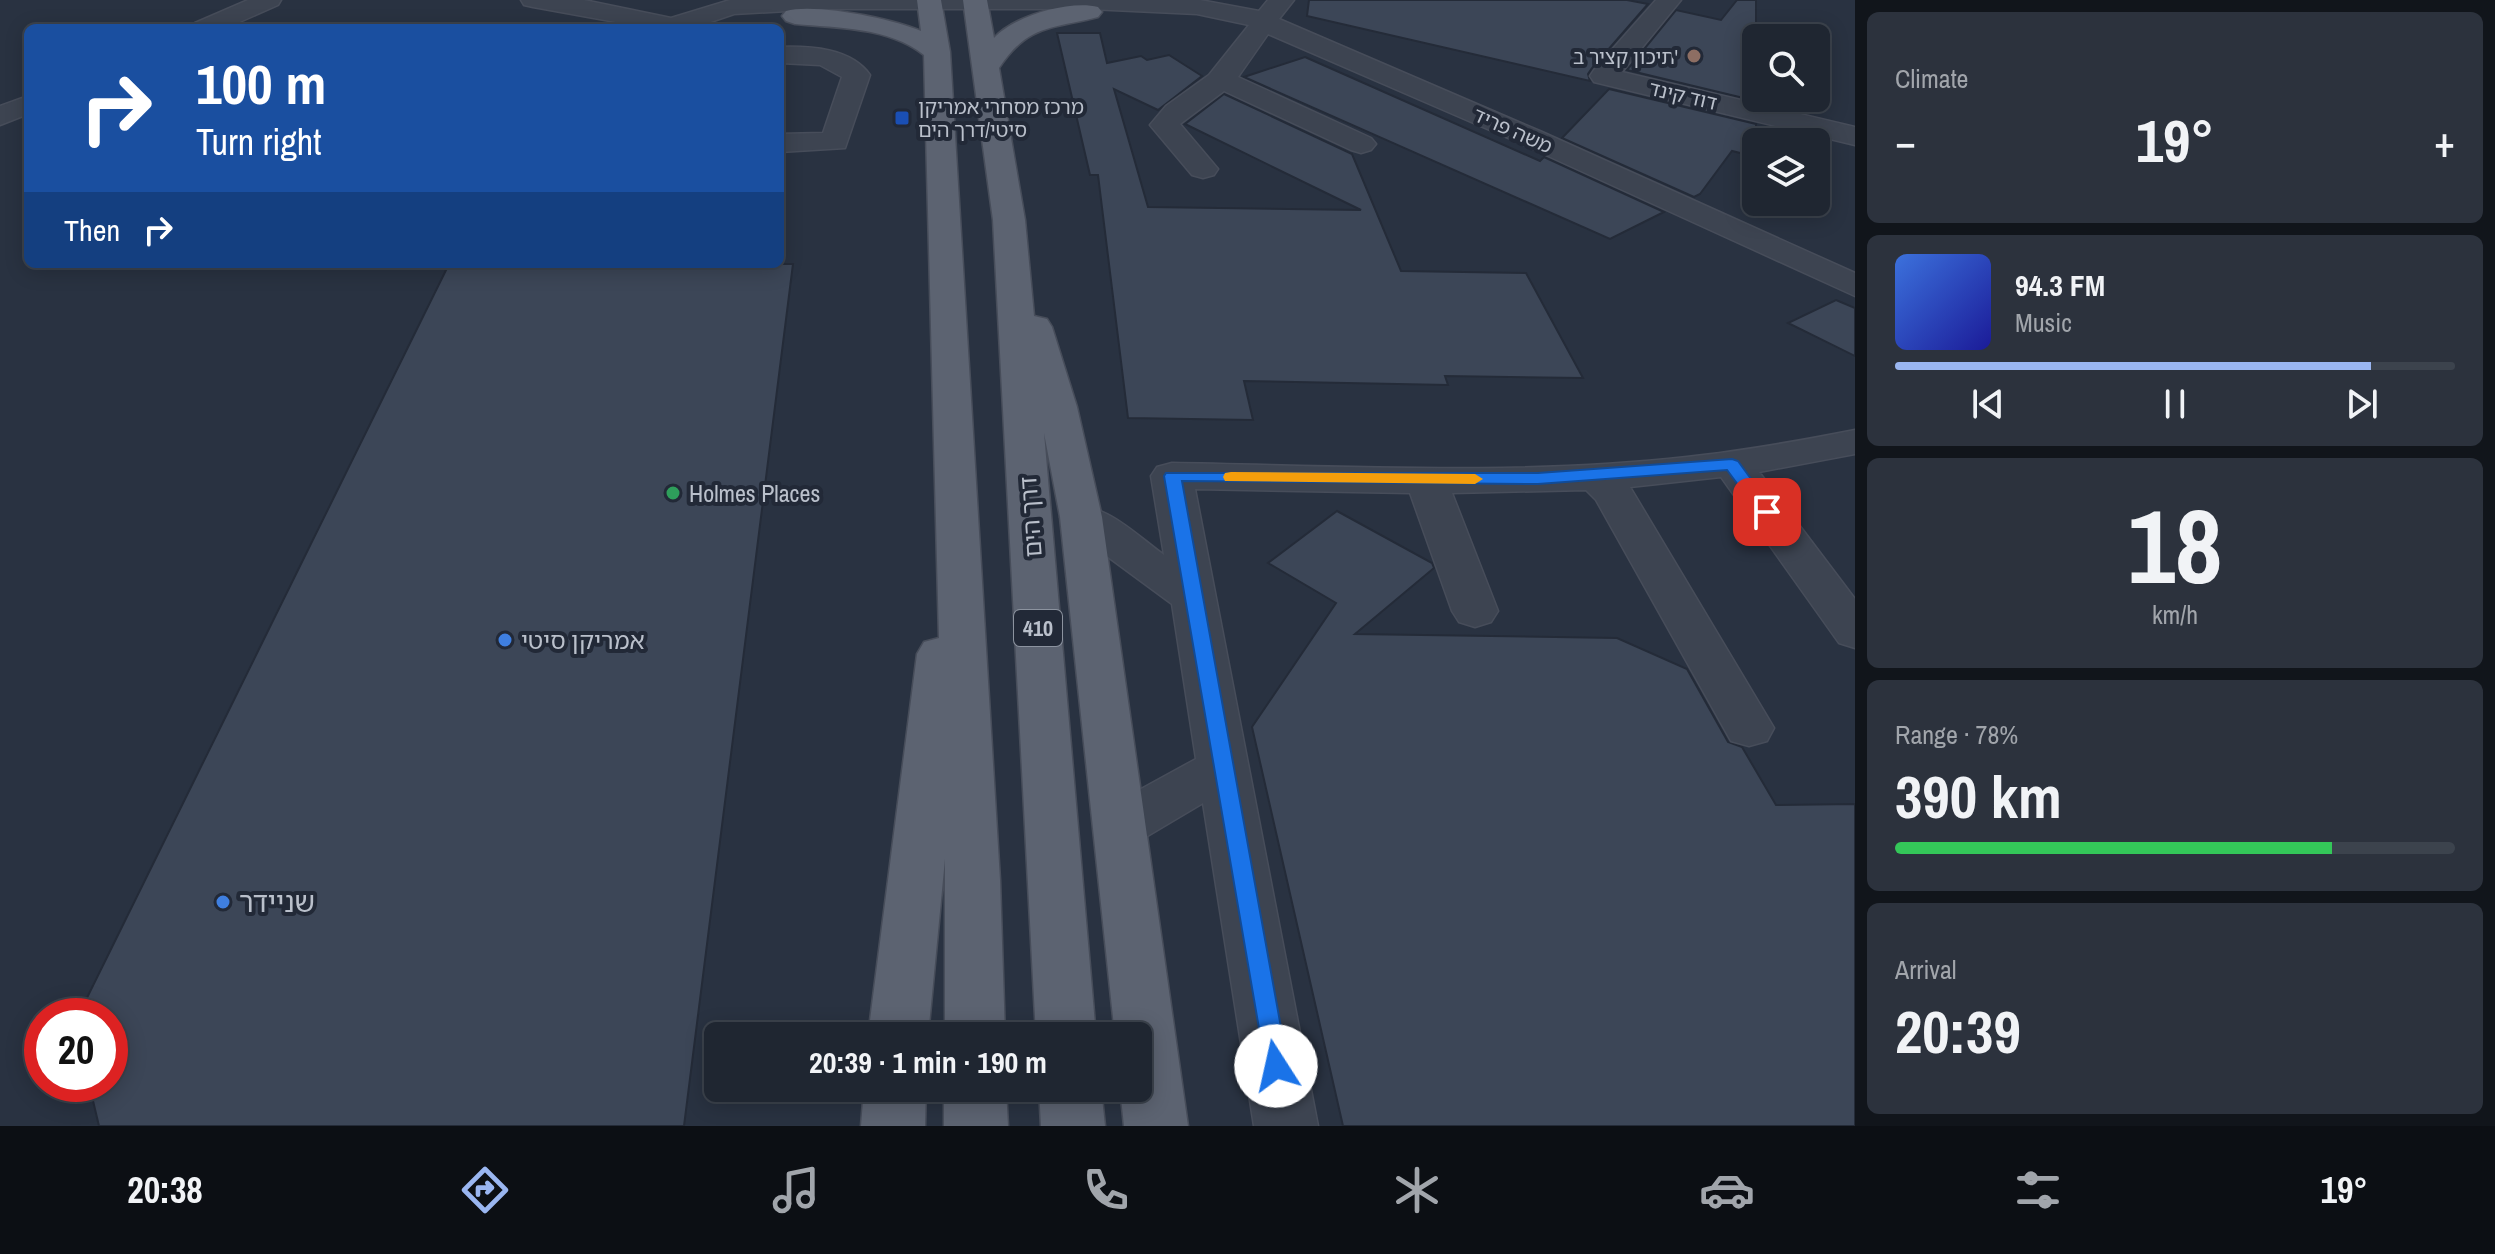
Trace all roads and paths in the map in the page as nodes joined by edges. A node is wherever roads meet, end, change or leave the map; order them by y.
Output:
1 (269, 0) edge
2 (533, 0) edge
3 (1669, 0) edge
4 (831, 1) edge
5 (930, 5) edge
6 (975, 5) edge
7 (1086, 5) edge
8 (1276, 7) edge
9 (795, 16) junction
10 (213, 24) edge
11 (661, 24) edge
12 (681, 24) edge
13 (728, 24) edge
14 (937, 52) junction
15 (784, 55) edge
16 (986, 67) junction
17 (1221, 79) junction
18 (24, 106) edge
19 (0, 116) edge
20 (1855, 136) edge
21 (784, 143) edge
22 (1361, 144) dead end
23 (1203, 169) dead end
24 (1009, 220) junction
25 (1855, 286) edge
26 (1855, 442) edge
27 (1732, 464) junction
28 (1596, 476) junction
29 (1426, 479) junction
30 (1081, 517) junction
31 (956, 520) junction
32 (1193, 597) junction
33 (1475, 611) dead end
34 (1855, 632) edge
35 (1749, 728) dead end
36 (1223, 768) junction
37 (1120, 826) junction
38 (900, 1022) edge
39 (975, 1022) edge
40 (1065, 1022) edge
41 (894, 1102) edge
42 (975, 1102) edge
43 (1071, 1102) edge
44 (893, 1126) edge
45 (976, 1126) edge
46 (1073, 1126) edge
47 (1156, 1126) edge
48 (1286, 1126) edge

1 - 10 street
2 - 11 street
3 - 20 street, דוד קינד
4 - 5 street
4 - 12 street
5 - 6 street, משה פריד
5 - 9 street
5 - 14 main road
6 - 7 street, משה פריד
6 - 16 main road, דרך הים / 410
7 - 8 street, משה פריד
7 - 16 main road
8 - 17 street
8 - 25 street, משה פריד
9 - 13 street
9 - 14 main road
14 - 31 main road
15 - 21 street
16 - 24 main road, דרך הים / 410
17 - 22 street
17 - 23 street
18 - 19 street
24 - 30 main road
24 - 40 main road, דרך הים / 410
26 - 27 street
27 - 28 street
27 - 34 street
28 - 29 street
28 - 35 street
29 - 32 street
29 - 33 street
30 - 32 street
30 - 37 main road
31 - 38 main road
31 - 39 main road
32 - 36 street
36 - 37 street
36 - 48 street
37 - 47 main road
41 - 44 main road
42 - 45 main road
43 - 46 main road

